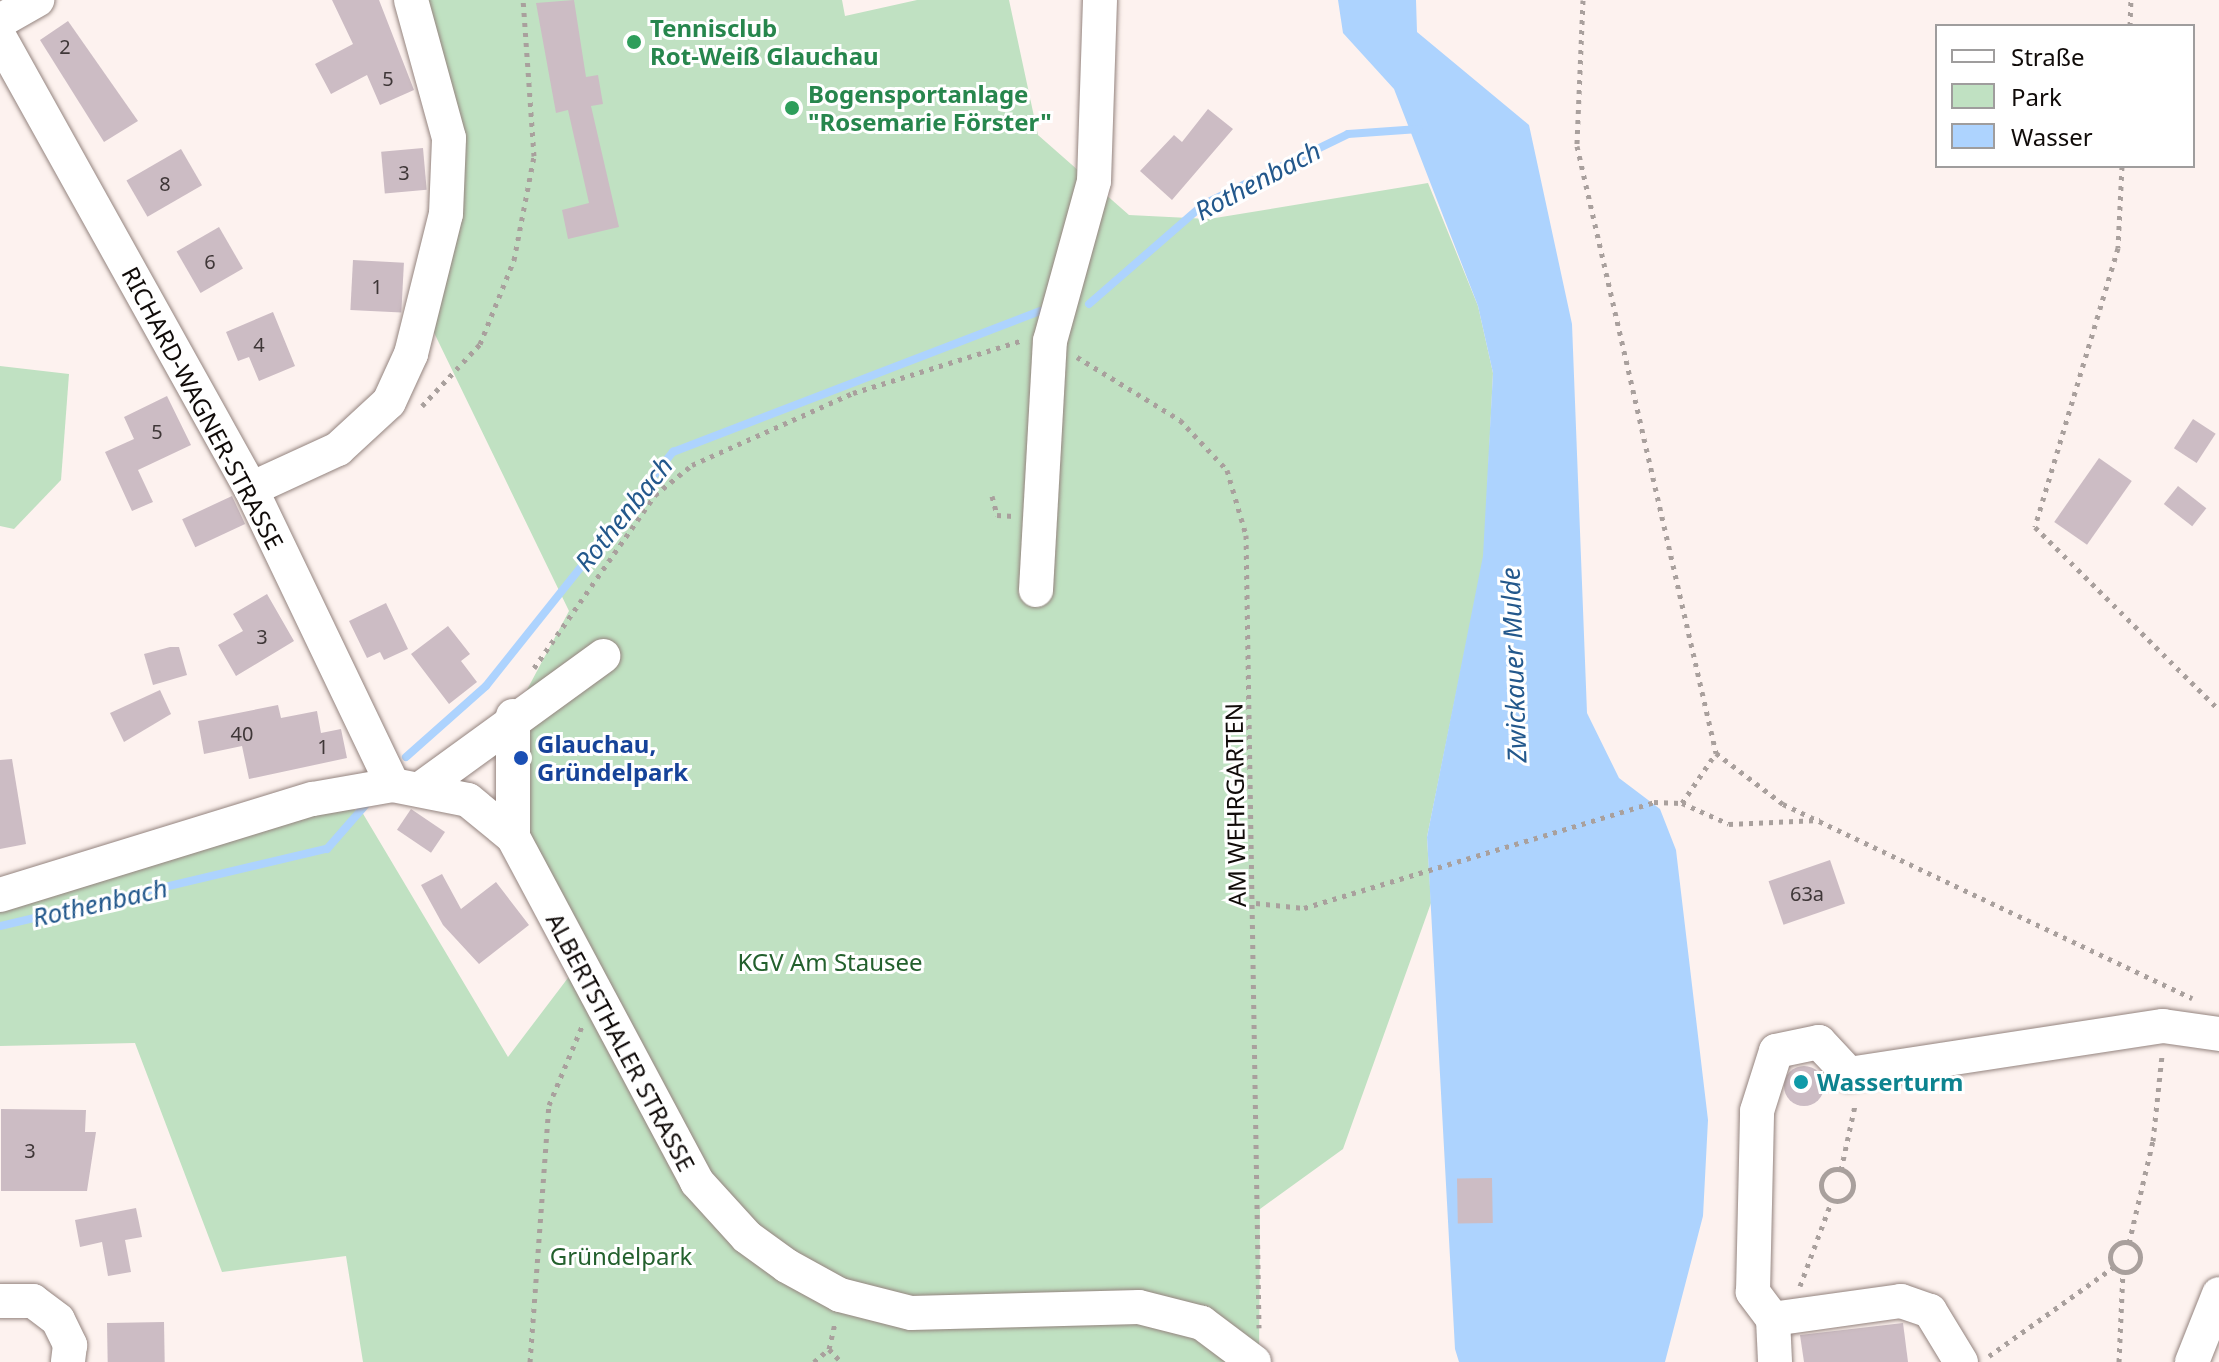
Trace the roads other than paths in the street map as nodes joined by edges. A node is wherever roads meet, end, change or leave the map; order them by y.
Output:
1 (37, 0) edge
2 (411, 0) edge
3 (1100, 0) edge
4 (0, 21) edge
5 (0, 38) edge
6 (251, 489) junction
7 (1036, 590) dead end
8 (603, 656) dead end
9 (513, 716) junction
10 (408, 786) junction
11 (513, 837) junction
12 (0, 895) edge
13 (2213, 1020) edge
14 (2219, 1294) edge
15 (0, 1301) edge
16 (1780, 1318) junction
17 (1257, 1349) edge
18 (68, 1362) edge
19 (1775, 1362) edge
20 (1961, 1362) edge
21 (2192, 1362) edge

1 - 4 street
2 - 6 street
3 - 7 street
5 - 6 street, RICHARD-WAGNER-STRASSE
6 - 10 street, RICHARD-WAGNER-STRASSE
8 - 9 street
9 - 10 street
9 - 11 street
10 - 11 street, ALBERTSTHALER STRASSE
10 - 12 street, ALBERTSTHALER STRASSE
11 - 17 street, ALBERTSTHALER STRASSE
13 - 16 street
14 - 21 street
15 - 18 street
16 - 19 street
16 - 20 street

